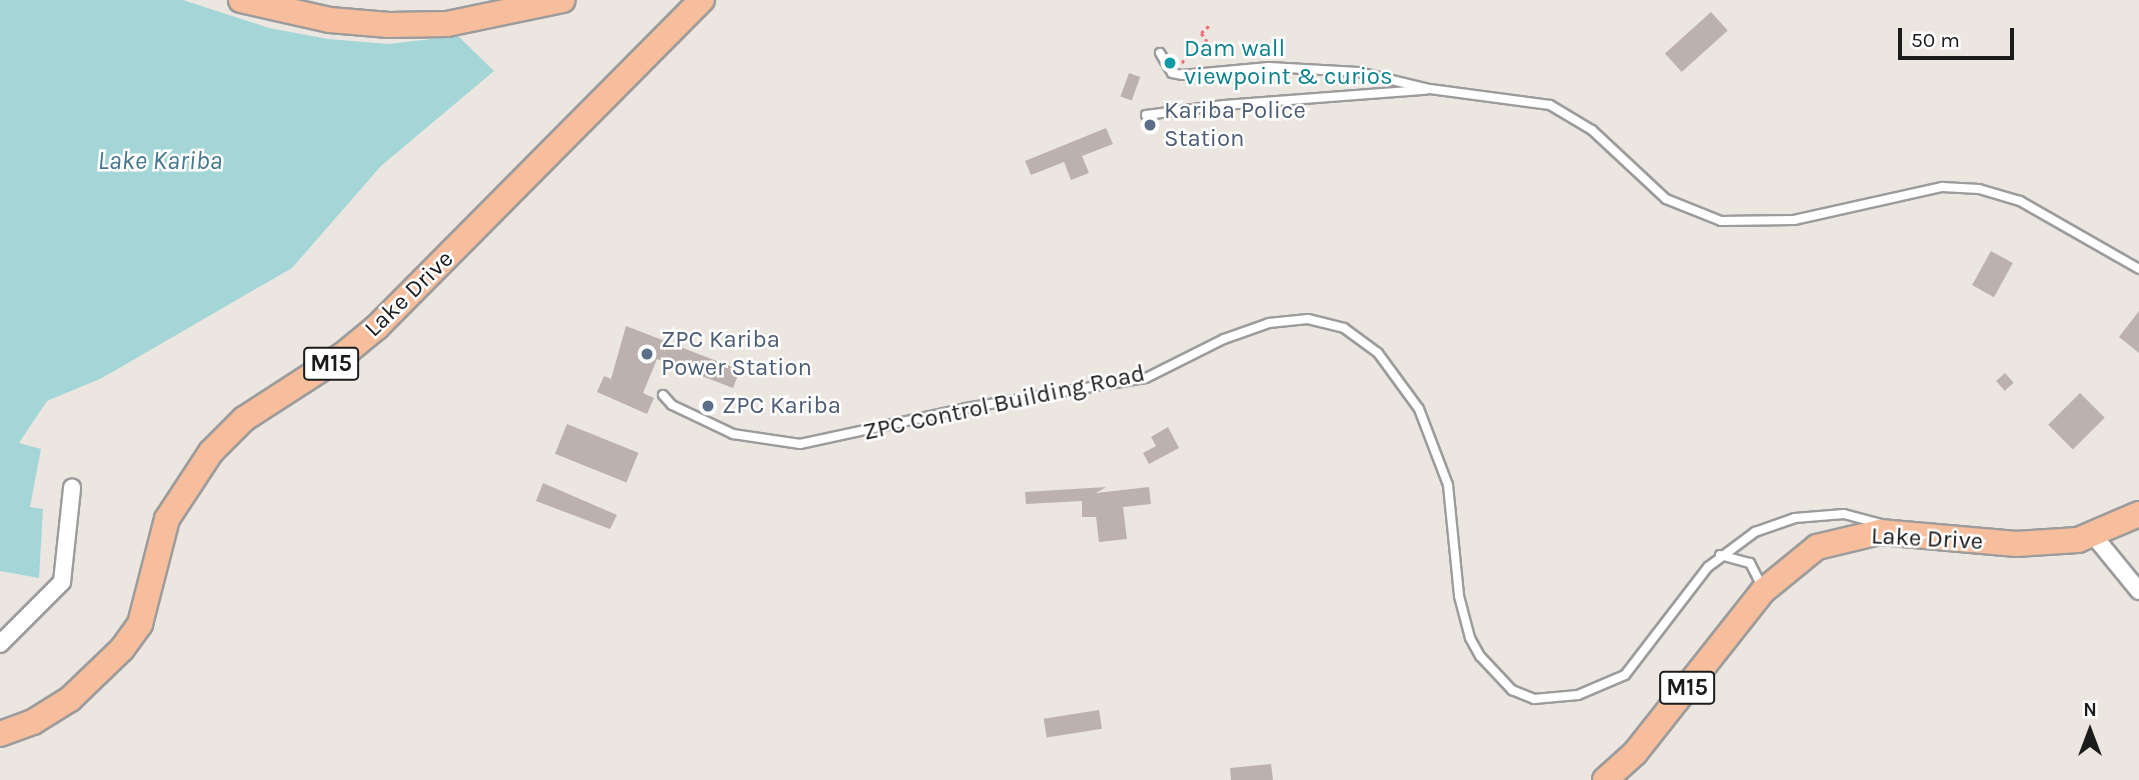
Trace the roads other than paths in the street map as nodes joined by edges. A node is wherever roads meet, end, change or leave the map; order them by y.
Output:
1 (241, 0) edge
2 (563, 0) edge
3 (702, 0) edge
4 (484, 9) edge
5 (1160, 53) dead end
6 (1430, 89) junction
7 (1146, 115) dead end
8 (2139, 269) edge
9 (663, 395) dead end
10 (72, 488) dead end
11 (2139, 514) edge
12 (1904, 533) junction
13 (2094, 536) junction
14 (1720, 555) junction
15 (1763, 591) junction
16 (2139, 592) edge
17 (0, 644) edge
18 (0, 734) edge
19 (1605, 780) edge

1 - 4 main road
2 - 4 main road
3 - 18 main road, Lake Drive / M15
5 - 6 lane
6 - 7 lane
6 - 8 lane
9 - 14 lane, ZPC Control Building Road
10 - 17 street
11 - 13 main road, Lake Drive / M15
12 - 13 main road, Lake Drive / M15
12 - 14 lane, ZPC Control Building Road
12 - 15 main road, Lake Drive / M15
13 - 16 street
14 - 15 lane
15 - 19 main road, Lake Drive / M15

